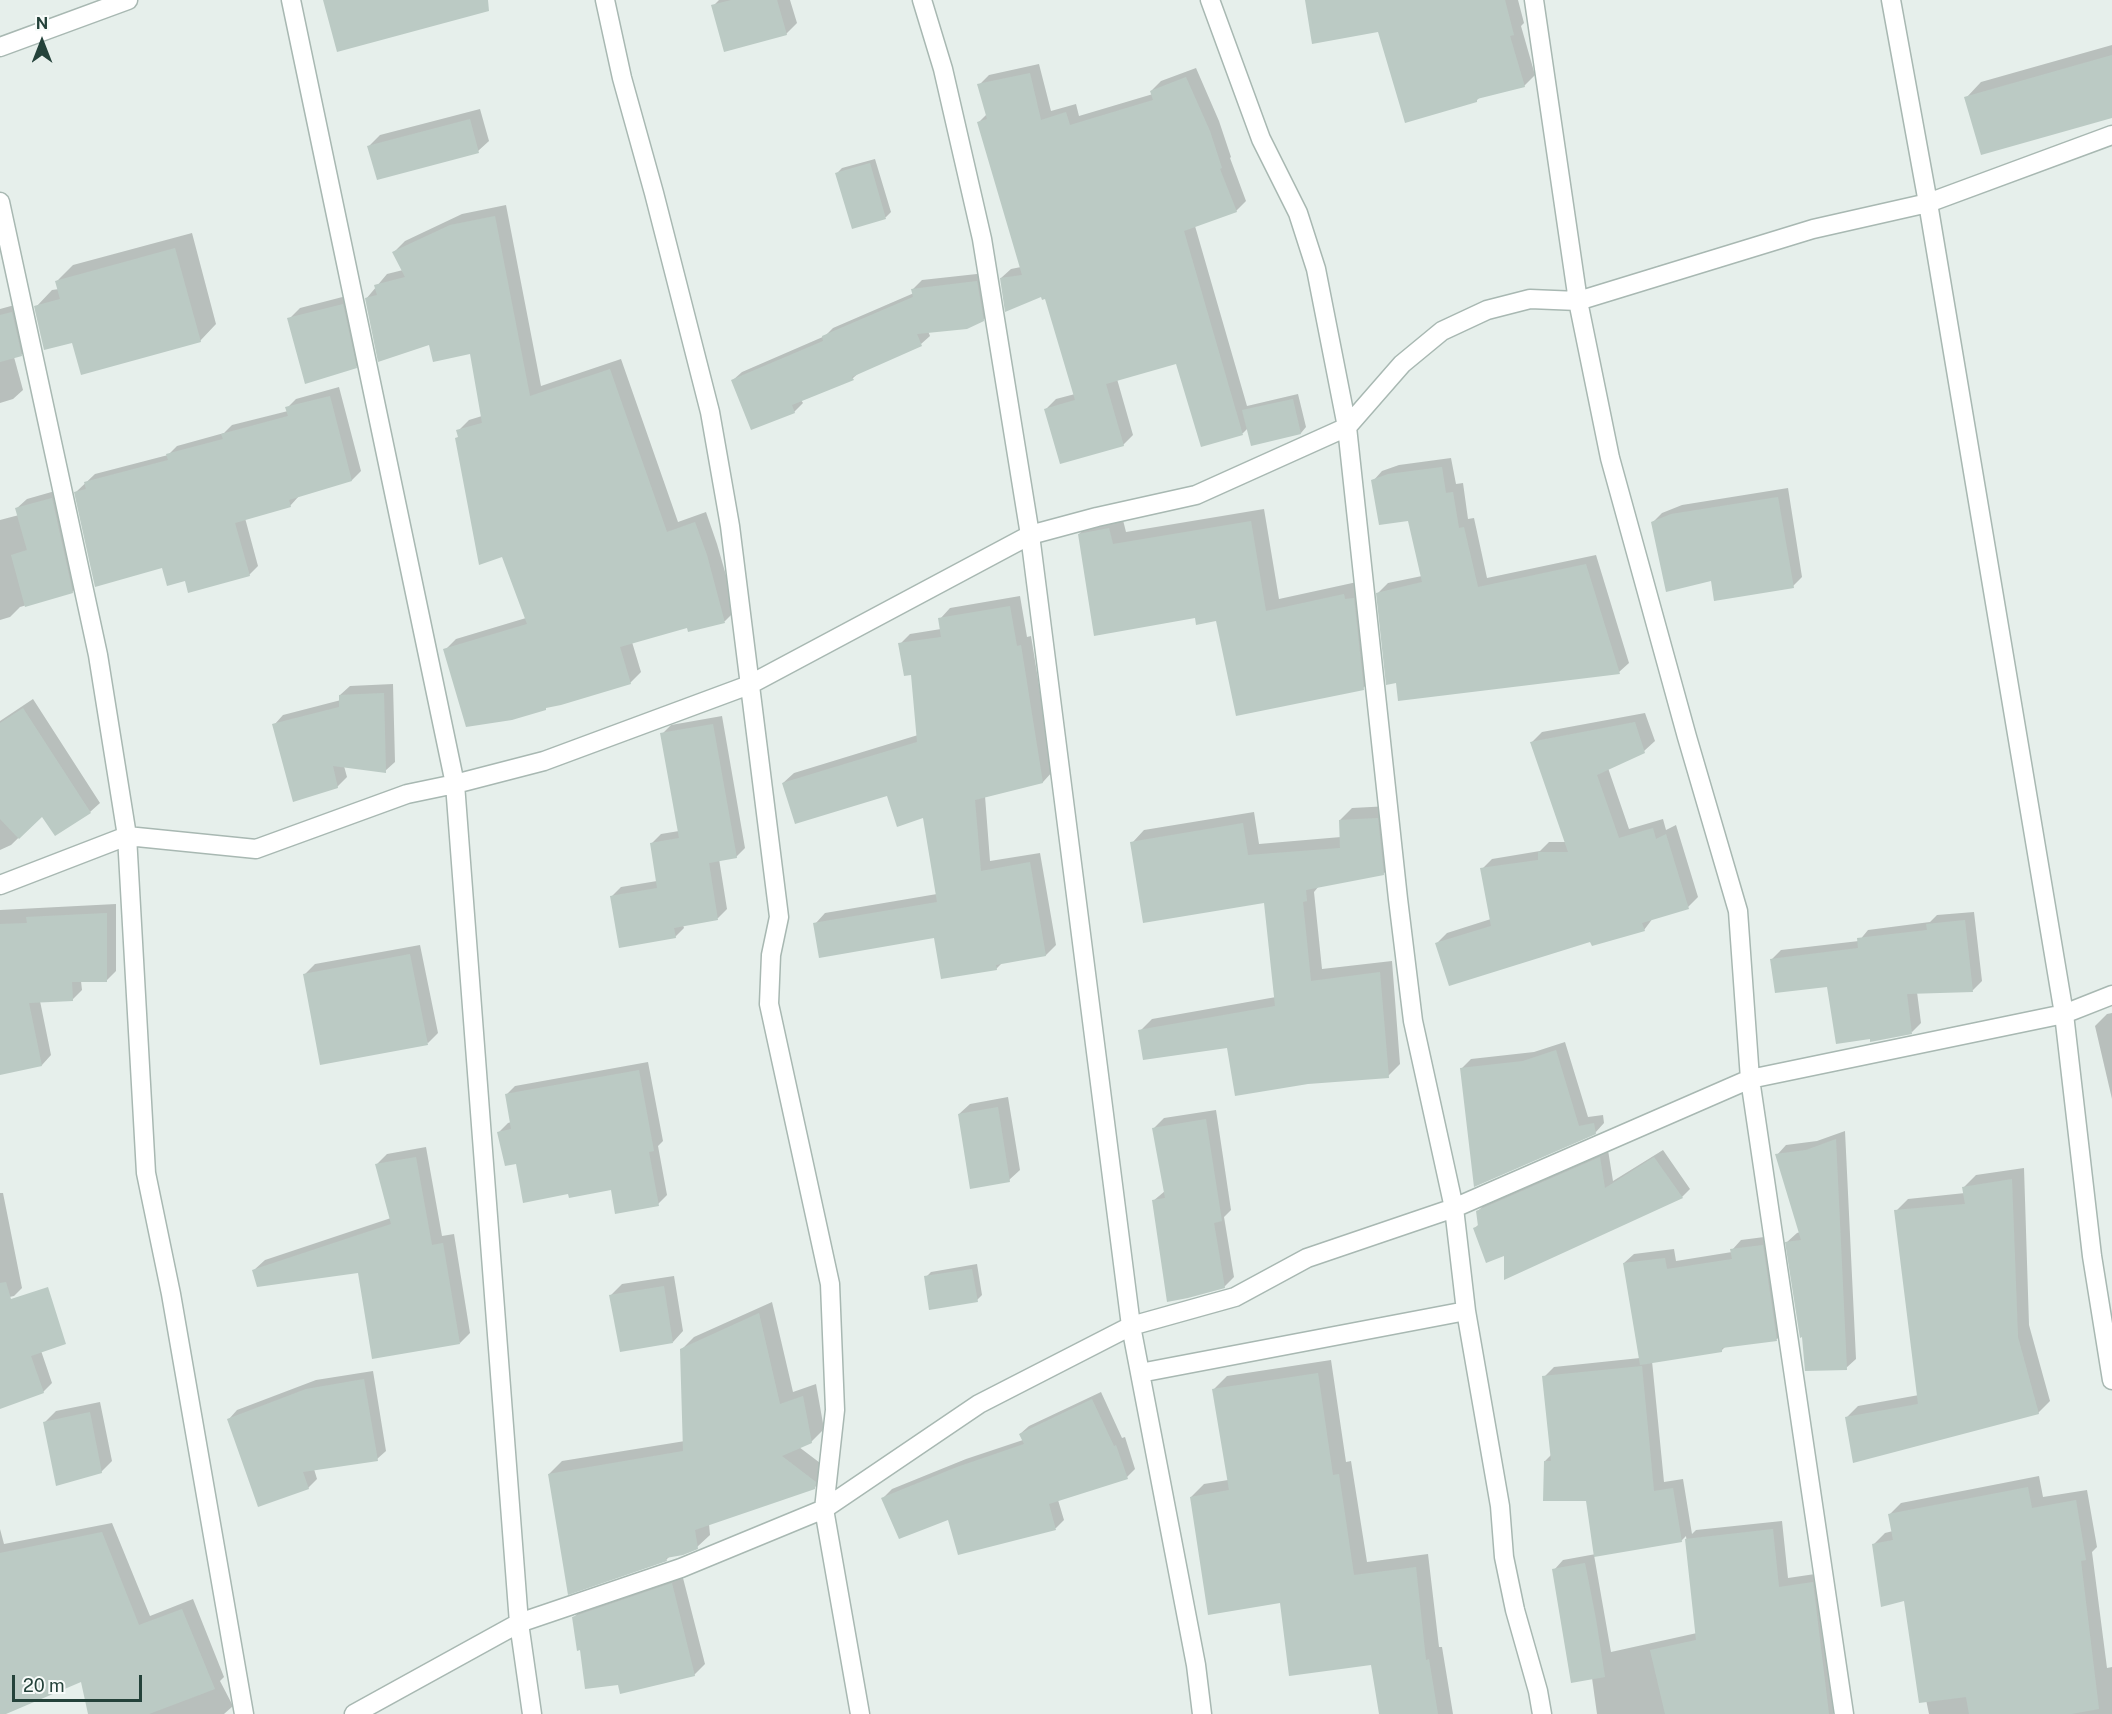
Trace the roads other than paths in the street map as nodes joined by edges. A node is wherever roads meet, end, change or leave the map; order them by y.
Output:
1 (128, 0) edge
2 (291, 0) edge
3 (605, 0) edge
4 (922, 0) edge
5 (1210, 0) edge
6 (1534, 0) edge
7 (1891, 0) edge
8 (0, 47) edge
9 (2112, 135) edge
10 (0, 202) edge
11 (1928, 203) junction
12 (1578, 301) junction
13 (1347, 427) junction
14 (1030, 535) junction
15 (749, 685) junction
16 (455, 784) junction
17 (127, 836) junction
18 (0, 885) edge
19 (2112, 995) edge
20 (2064, 1014) junction
21 (1750, 1079) junction
22 (1454, 1208) junction
23 (1466, 1311) junction
24 (1131, 1326) junction
25 (1140, 1372) junction
26 (2112, 1380) edge
27 (824, 1509) junction
28 (519, 1623) junction
29 (244, 1714) edge
30 (354, 1714) edge
31 (532, 1714) edge
32 (860, 1714) edge
33 (1202, 1714) edge
34 (1542, 1714) edge
35 (1844, 1714) edge

1 - 8 street
2 - 16 street
3 - 15 street
4 - 14 street
5 - 13 street
6 - 12 street
7 - 11 street
9 - 11 street
10 - 17 street
11 - 12 street
11 - 20 street
12 - 13 street
12 - 21 street
13 - 14 street
13 - 22 street
14 - 15 street
14 - 24 street
15 - 16 street
15 - 27 street
16 - 17 street
16 - 28 street
17 - 18 street
17 - 29 street
19 - 20 street
20 - 21 street
20 - 26 street
21 - 22 street
21 - 35 street
22 - 23 street
22 - 24 street
23 - 25 street
23 - 34 street
24 - 25 street
24 - 27 street
25 - 33 street
27 - 28 street
27 - 32 street
28 - 30 street
28 - 31 street

